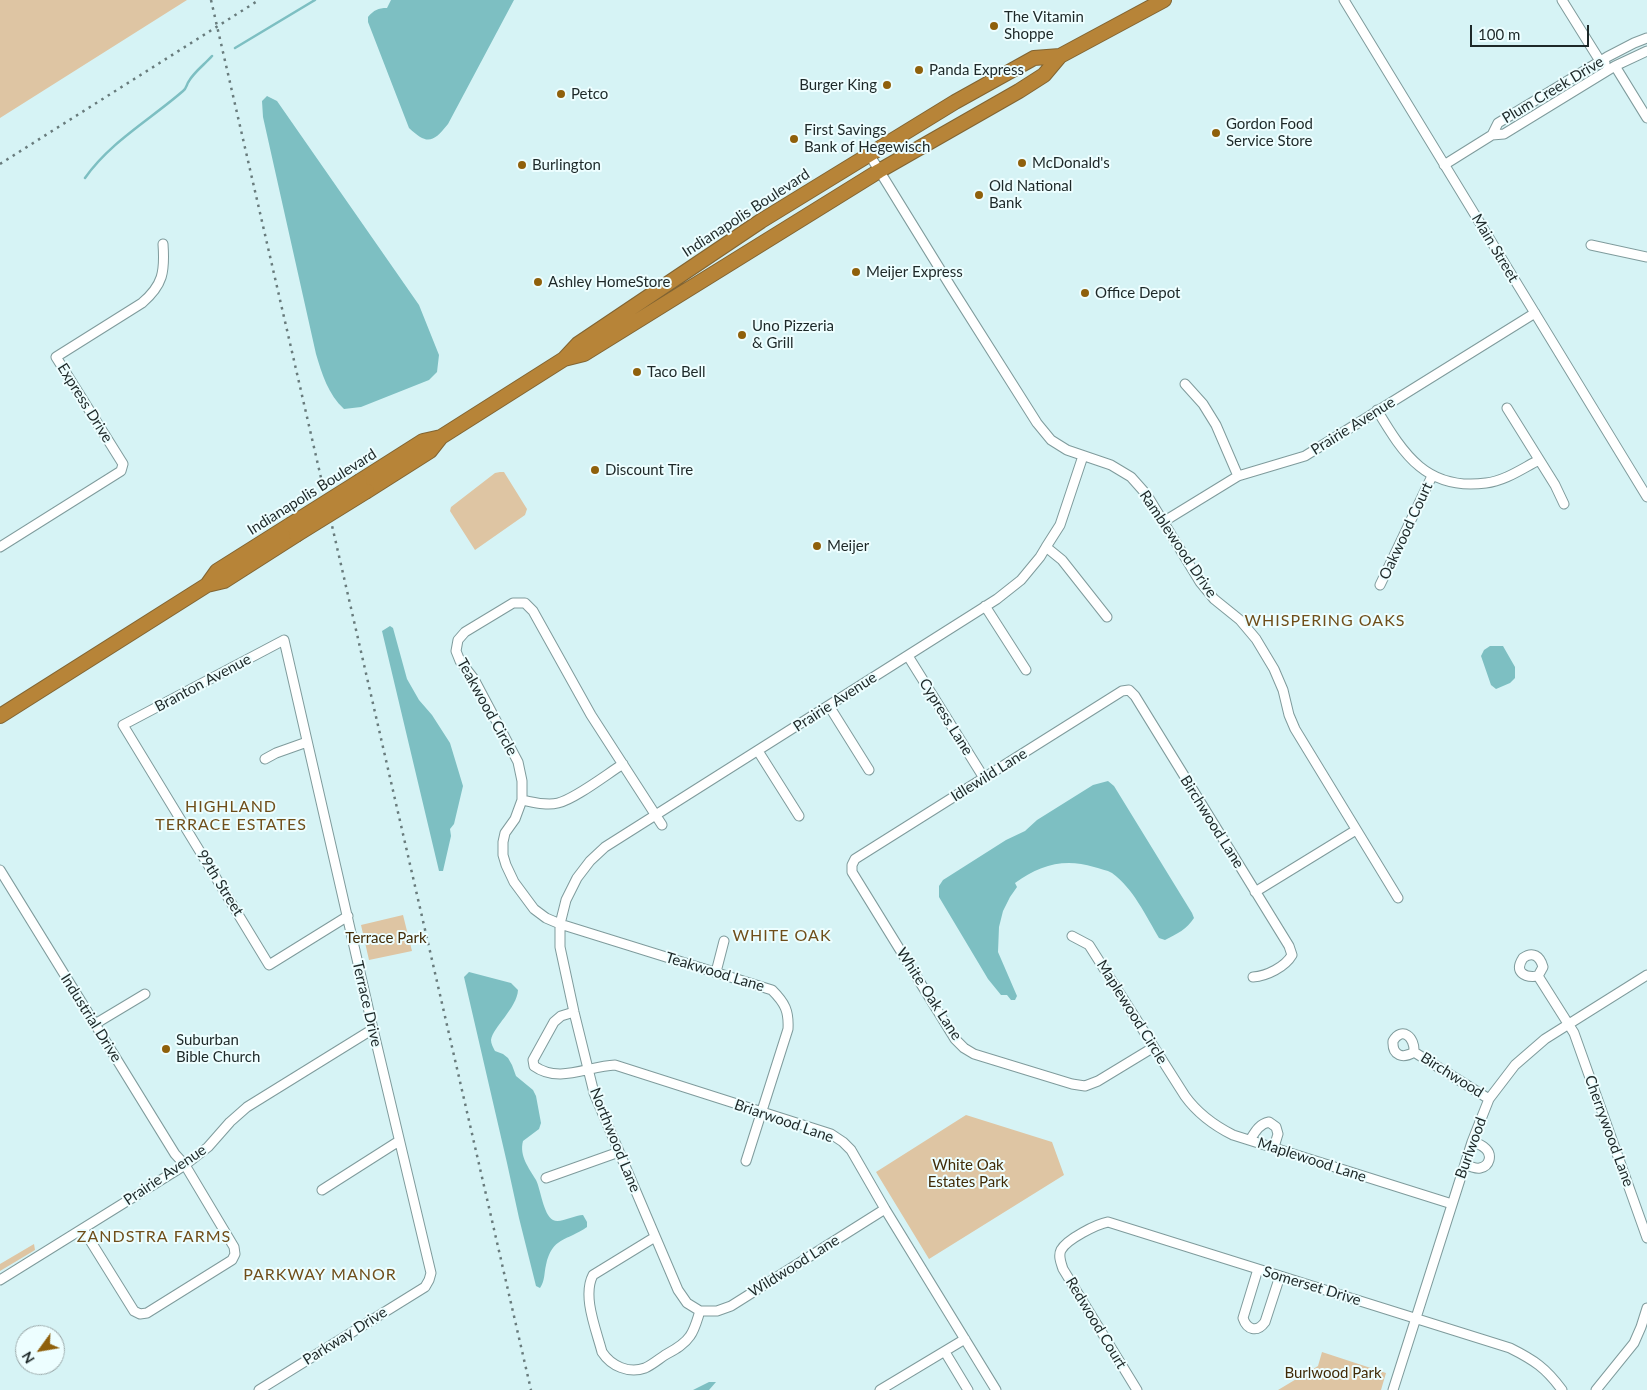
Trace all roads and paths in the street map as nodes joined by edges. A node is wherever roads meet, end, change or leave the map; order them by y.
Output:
1 (1164, 0) edge
2 (1344, 0) edge
3 (1562, 0) edge
4 (1647, 38) edge
5 (1647, 51) edge
6 (1060, 56) junction
7 (1600, 61) junction
8 (1615, 66) junction
9 (1647, 118) edge
10 (1492, 135) junction
11 (869, 154) junction
12 (1444, 165) junction
13 (879, 171) junction
14 (163, 244) dead end
15 (1591, 245) dead end
16 (1647, 257) edge
17 (1535, 313) junction
18 (564, 359) junction
19 (1185, 384) dead end
20 (1507, 408) dead end
21 (1376, 410) junction
22 (1083, 456) junction
23 (1539, 460) junction
24 (1238, 476) junction
25 (1432, 476) junction
26 (1647, 497) edge
27 (1564, 504) dead end
28 (1164, 522) junction
29 (0, 547) edge
30 (1046, 547) junction
31 (1380, 585) dead end
32 (985, 606) junction
33 (1107, 617) dead end
34 (284, 640) joint
35 (908, 656) junction
36 (1026, 670) dead end
37 (1129, 690) joint
38 (829, 706) junction
39 (0, 716) edge
40 (123, 725) joint
41 (307, 742) junction
42 (758, 751) junction
43 (265, 759) dead end
44 (622, 764) junction
45 (870, 770) dead end
46 (984, 778) junction
47 (522, 800) junction
48 (656, 816) junction
49 (799, 816) dead end
50 (662, 825) dead end
51 (1356, 830) junction
52 (852, 865) joint
53 (0, 870) edge
54 (1255, 892) junction
55 (1398, 898) dead end
56 (348, 916) junction
57 (560, 924) junction
58 (1072, 936) dead end
59 (724, 941) dead end
60 (716, 972) junction
61 (1647, 975) edge
62 (1538, 976) dead end
63 (1253, 977) dead end
64 (145, 994) dead end
65 (574, 1012) junction
66 (95, 1024) junction
67 (1568, 1024) junction
68 (373, 1028) junction
69 (1154, 1046) junction
70 (1414, 1052) dead end
71 (588, 1069) junction
72 (1184, 1096) joint
73 (1490, 1099) junction
74 (762, 1113) junction
75 (1250, 1140) junction
76 (399, 1141) junction
77 (1472, 1142) junction
78 (1274, 1147) junction
79 (619, 1152) junction
80 (746, 1161) dead end
81 (1465, 1164) junction
82 (185, 1165) junction
83 (546, 1178) dead end
84 (322, 1190) dead end
85 (1452, 1204) junction
86 (885, 1209) junction
87 (83, 1228) junction
88 (656, 1237) junction
89 (1647, 1237) edge
90 (1059, 1255) joint
91 (1258, 1269) junction
92 (1280, 1276) junction
93 (0, 1280) edge
94 (430, 1280) joint
95 (1647, 1308) edge
96 (700, 1311) junction
97 (1416, 1318) junction
98 (965, 1339) junction
99 (945, 1352) junction
100 (259, 1390) edge
101 (880, 1390) edge
102 (968, 1390) edge
103 (996, 1390) edge
104 (1137, 1390) edge
105 (1393, 1390) edge
106 (1562, 1390) edge
107 (1596, 1390) edge

1 - 6 highway, Indianapolis Boulevard
2 - 12 street, Main Street
3 - 7 street
4 - 7 street, Plum Creek Drive
5 - 8 street, Plum Creek Drive
6 - 11 highway, Indianapolis Boulevard
6 - 13 highway, Indianapolis Boulevard
7 - 8 street
7 - 10 street, Plum Creek Drive
8 - 9 street
8 - 10 street, Plum Creek Drive
10 - 12 street, Plum Creek Drive
11 - 13 street, Ramblewood Drive
11 - 18 highway, Indianapolis Boulevard
12 - 17 street, Main Street
13 - 18 highway, Indianapolis Boulevard
13 - 22 street, Ramblewood Drive
14 - 29 street, Express Drive
15 - 16 street
17 - 21 street, Prairie Avenue
17 - 26 street, Main Street
18 - 39 highway, Indianapolis Boulevard, bridge
19 - 24 street
20 - 23 street
21 - 24 street, Prairie Avenue
21 - 25 street
22 - 28 street, Ramblewood Drive
22 - 30 street, Prairie Avenue
23 - 25 street
23 - 27 street
24 - 28 street, Prairie Avenue
25 - 31 street, Oakwood Court
28 - 51 street, Ramblewood Drive
30 - 32 street, Prairie Avenue
30 - 33 street
32 - 35 street, Prairie Avenue
32 - 36 street
34 - 40 street, Branton Avenue
34 - 41 street, Terrace Drive
35 - 38 street, Prairie Avenue
35 - 46 street, Cypress Lane
37 - 46 street, Idlewild Lane
37 - 54 street, Birchwood Lane
38 - 42 street, Prairie Avenue
38 - 45 street
40 - 56 street, 99th Street
41 - 43 street
41 - 56 street, Terrace Drive
42 - 48 street, Prairie Avenue
42 - 49 street
44 - 47 street
44 - 47 street, Teakwood Circle
44 - 48 street, Teakwood Circle
46 - 52 street, Idlewild Lane
47 - 57 street, Teakwood Circle
48 - 50 street, Teakwood Circle
48 - 57 street, Prairie Avenue
51 - 54 street
51 - 55 street, Ramblewood Drive
52 - 69 street, White Oak Lane
53 - 66 street, Industrial Drive
54 - 63 street, Birchwood Lane
56 - 68 street, Terrace Drive
57 - 60 street, Teakwood Lane
57 - 65 street, Northwood Lane
58 - 69 street, Maplewood Circle
59 - 60 street
60 - 74 street, Teakwood Lane
61 - 67 street, Burlwood
62 - 67 street, Cherrywood Lane
64 - 66 street
65 - 71 street, Northwood Lane
65 - 71 street, Briarwood Lane
66 - 82 street, Industrial Drive
67 - 73 street, Burlwood
67 - 89 street, Cherrywood Lane
68 - 76 street, Terrace Drive
68 - 82 street, Prairie Avenue
69 - 72 street, Maplewood Circle
70 - 73 street, Birchwood
71 - 74 street, Briarwood Lane
71 - 79 street, Northwood Lane
72 - 75 street, Maplewood Lane
73 - 77 street, Burlwood
74 - 80 street, Teakwood Lane
74 - 86 street, Briarwood Lane
75 - 78 street, Maplewood Lane
75 - 78 street
76 - 84 street
76 - 94 street, Terrace Drive
77 - 81 street, Burlwood
77 - 81 street
78 - 85 street, Maplewood Lane
79 - 83 street
79 - 88 street, Northwood Lane
81 - 85 street, Burlwood
82 - 87 street, Prairie Avenue
82 - 87 street, Industrial Drive
85 - 97 street, Burlwood
86 - 96 street, Wildwood Lane
86 - 98 street, Briarwood Lane
87 - 93 street, Prairie Avenue
88 - 96 street, Northwood Lane
88 - 96 street
90 - 91 street, Somerset Drive
90 - 104 street, Redwood Court
91 - 92 street, Somerset Drive
91 - 92 street
92 - 97 street, Somerset Drive
94 - 100 street, Parkway Drive
95 - 107 street
97 - 105 street, Burlwood
97 - 106 street, Somerset Drive
98 - 99 street
98 - 103 street, Briarwood Lane
99 - 101 street
99 - 102 street

